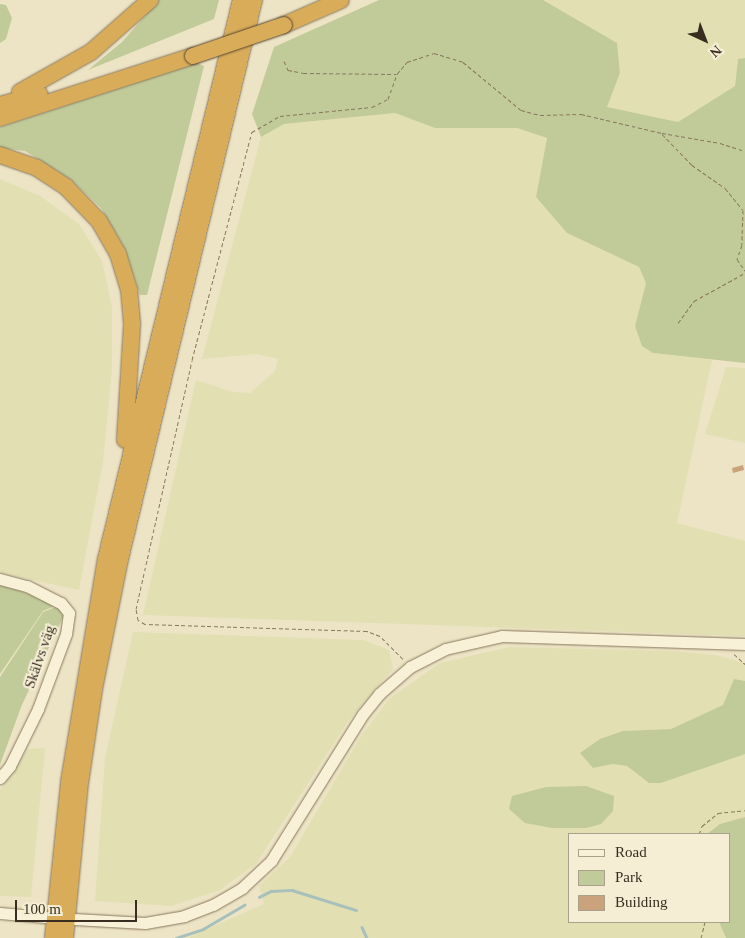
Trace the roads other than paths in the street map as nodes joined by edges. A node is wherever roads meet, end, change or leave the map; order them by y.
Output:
1 (150, 0) edge
2 (241, 0) edge
3 (254, 0) edge
4 (317, 0) edge
5 (341, 0) edge
6 (283, 20) junction
7 (192, 50) junction
8 (0, 102) edge
9 (0, 105) edge
10 (0, 118) edge
11 (0, 155) edge
12 (119, 500) junction
13 (0, 579) edge
14 (739, 644) edge
15 (0, 778) edge
16 (0, 913) edge
17 (45, 917) dead end
18 (74, 919) dead end
19 (53, 938) edge
20 (65, 938) edge

1 - 8 highway
2 - 12 highway
3 - 20 highway
4 - 6 highway
5 - 6 highway
6 - 7 highway
7 - 9 highway
7 - 10 highway
11 - 12 highway
12 - 19 highway
13 - 15 street, Skälvs väg
14 - 18 street
16 - 17 street

